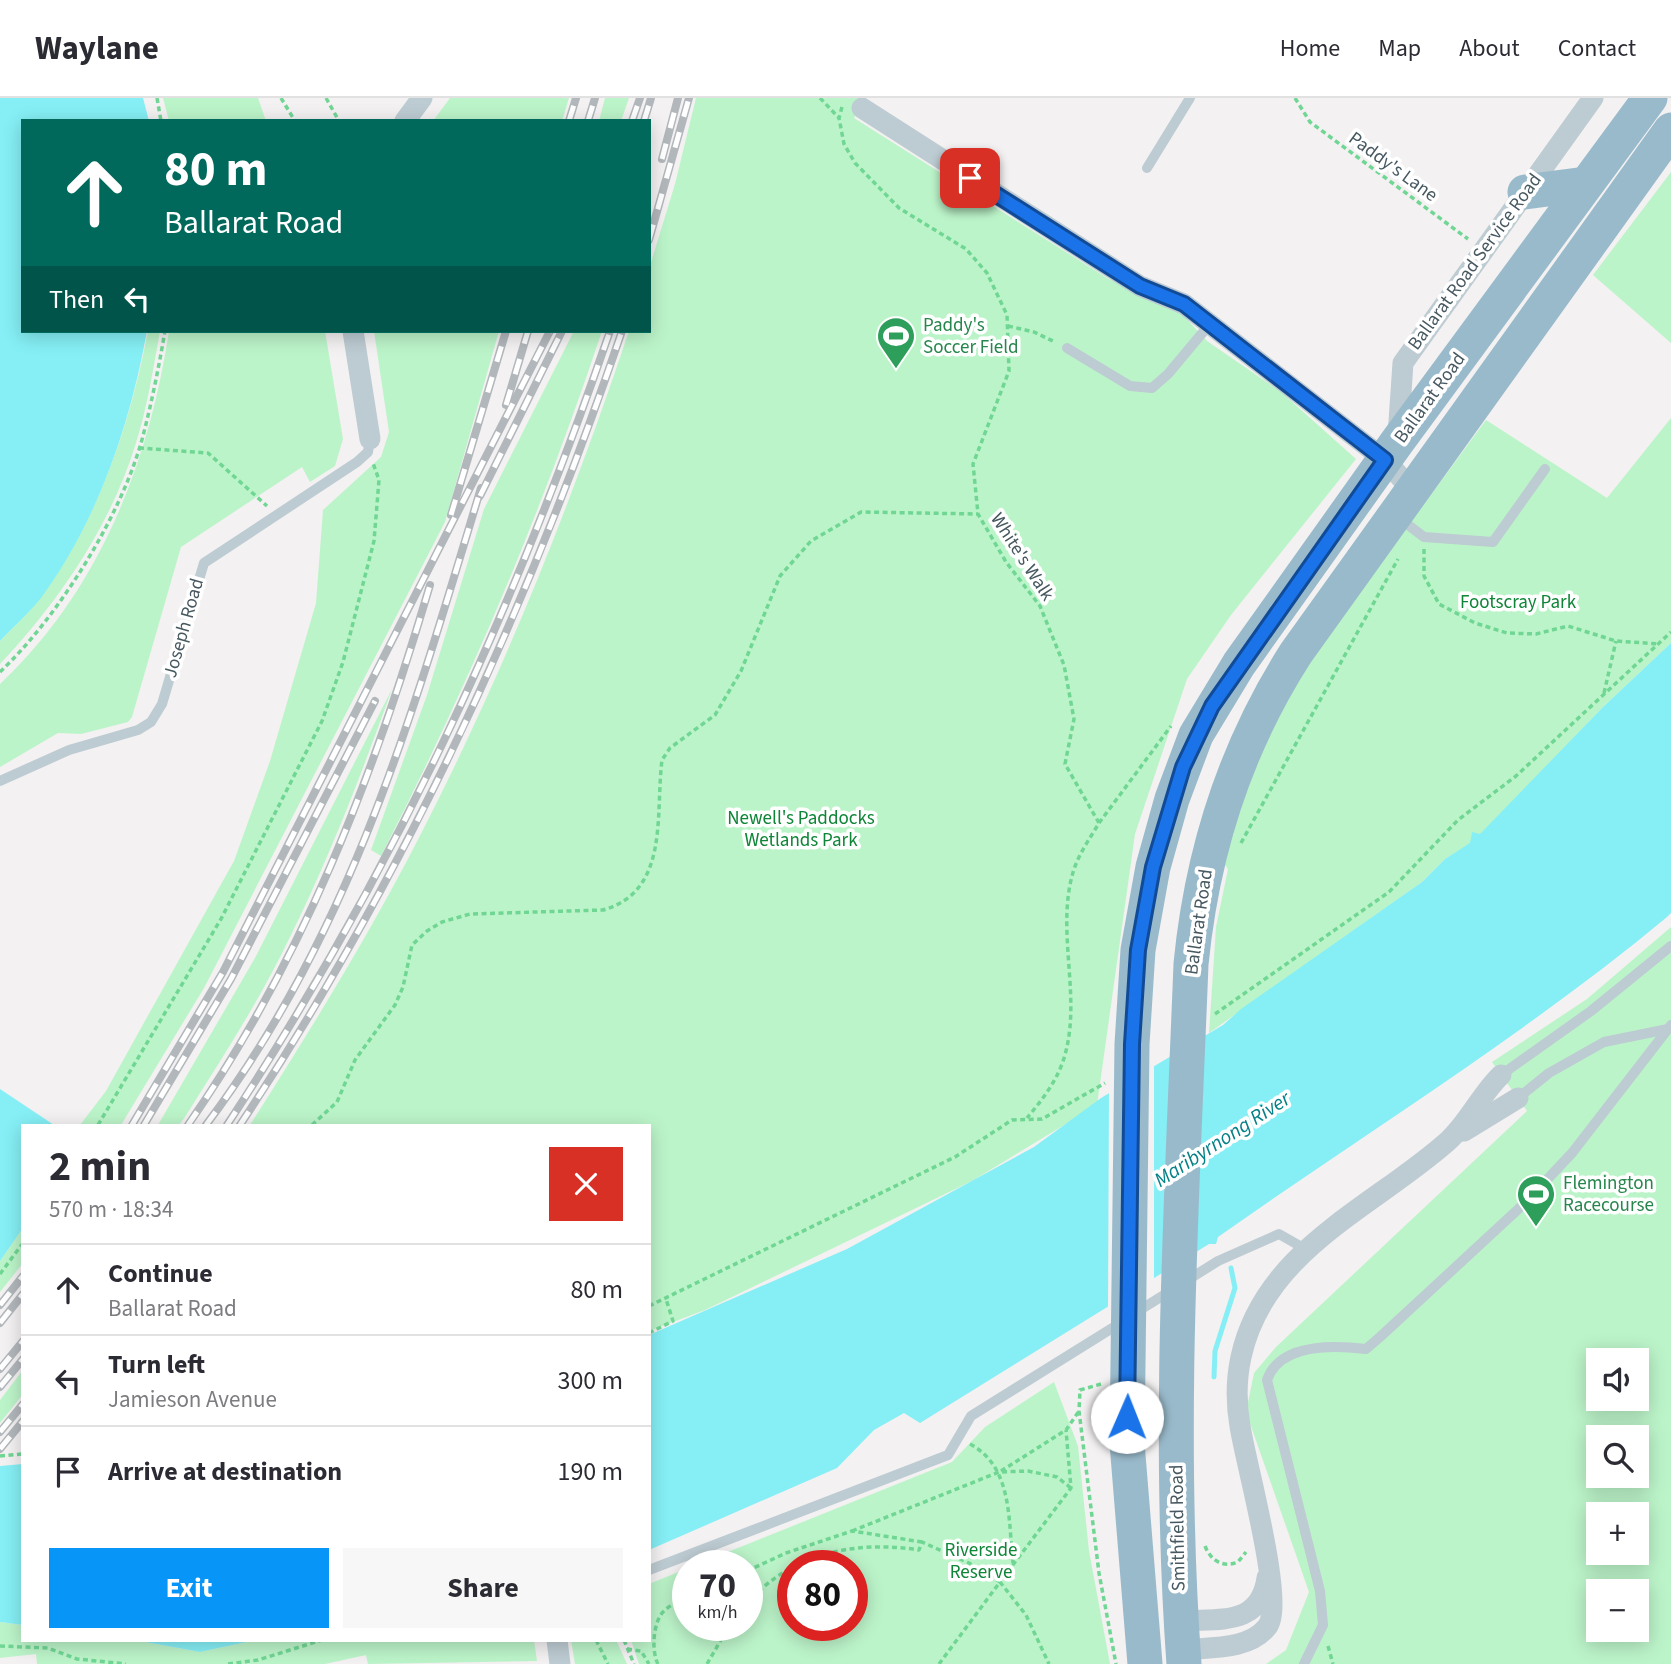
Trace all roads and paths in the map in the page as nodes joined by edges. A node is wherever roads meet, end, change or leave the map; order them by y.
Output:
1 (157, 98) edge
2 (281, 98) edge
3 (326, 98) edge
4 (422, 98) edge
5 (820, 98) edge
6 (1190, 98) edge
7 (1295, 98) edge
8 (1593, 98) edge
9 (1650, 98) edge
10 (853, 103) edge
11 (839, 118) junction
12 (161, 119) edge
13 (294, 119) edge
14 (339, 119) edge
15 (406, 119) edge
16 (1671, 130) edge
17 (1147, 167) dead end
18 (1586, 184) junction
19 (1525, 192) junction
20 (1483, 251) junction
21 (1209, 325) junction
22 (1008, 326) junction
23 (165, 333) edge
24 (353, 333) edge
25 (1066, 348) joint
26 (370, 439) joint
27 (139, 448) junction
28 (1391, 451) junction
29 (1545, 469) dead end
30 (379, 480) dead end
31 (1406, 511) junction
32 (978, 514) junction
33 (278, 516) junction
34 (1424, 537) junction
35 (1616, 641) junction
36 (1659, 644) dead end
37 (0, 672) edge
38 (1604, 694) dead end
39 (1176, 719) dead end
40 (0, 781) edge
41 (1099, 823) junction
42 (1237, 850) dead end
43 (1671, 946) edge
44 (1670, 1027) edge
45 (1500, 1075) joint
46 (1518, 1098) joint
47 (1026, 1118) dead end
48 (99, 1124) edge
49 (313, 1124) edge
50 (1445, 1144) junction
51 (1182, 1182) joint
52 (21, 1246) edge
53 (1307, 1250) junction
54 (0, 1274) edge
55 (651, 1305) edge
56 (651, 1332) edge
57 (1108, 1378) dead end
58 (1079, 1411) junction
59 (1066, 1430) junction
60 (958, 1438) junction
61 (21, 1454) edge
62 (0, 1456) edge
63 (999, 1472) junction
64 (1071, 1488) junction
65 (852, 1531) junction
66 (922, 1542) junction
67 (1266, 1552) junction
68 (1013, 1563) junction
69 (763, 1564) edge
70 (651, 1569) edge
71 (1000, 1582) junction
72 (763, 1591) edge
73 (672, 1606) edge
74 (720, 1641) edge
75 (316, 1642) edge
76 (557, 1642) edge
77 (597, 1642) edge
78 (625, 1642) edge
79 (1182, 1645) edge
80 (0, 1646) edge
81 (627, 1649) junction
82 (1143, 1653) edge
83 (126, 1664) edge
84 (228, 1664) edge
85 (560, 1664) edge
86 (608, 1664) edge
87 (634, 1664) edge
88 (649, 1664) edge
89 (658, 1664) edge
90 (707, 1664) edge
91 (939, 1664) edge
92 (1049, 1664) edge
93 (1116, 1664) edge
94 (1304, 1664) edge

1 - 12 path
2 - 13 path
3 - 14 path
4 - 15 street
5 - 11 path
6 - 17 lane
7 - 20 path, Paddy's Lane
8 - 19 street, Ballarat Road Service Road
9 - 18 highway, Ballarat Road
10 - 11 path, White's Walk
10 - 21 street
11 - 22 path, White's Walk
16 - 31 highway, Ballarat Road
18 - 19 highway
18 - 28 highway, Ballarat Road
19 - 20 street, Ballarat Road Service Road
20 - 28 street, Ballarat Road Service Road
21 - 25 lane
21 - 28 street
22 - 25 path
22 - 32 path, White's Walk
23 - 27 path
24 - 26 street, Joseph Road
26 - 33 lane, Joseph Road
27 - 33 path
27 - 37 path
28 - 31 street
28 - 82 highway, Ballarat Road
29 - 34 lane
30 - 48 path
31 - 34 lane
31 - 42 path
31 - 51 highway, Ballarat Road
32 - 41 path, White's Walk
32 - 49 path
33 - 40 lane, Joseph Road
34 - 35 path
35 - 36 path
35 - 38 path
39 - 41 path
41 - 47 path
43 - 45 lane
44 - 46 lane
44 - 94 lane
45 - 50 street
46 - 50 street
50 - 53 street
51 - 79 highway, Smithfield Road
52 - 54 path
53 - 60 lane
53 - 67 street
55 - 56 path
57 - 58 path
58 - 59 path
58 - 93 path
59 - 63 path
59 - 64 path
60 - 63 path
60 - 70 lane
61 - 62 path
63 - 64 path
63 - 65 path
63 - 68 path
64 - 68 path
65 - 66 path
65 - 69 path
66 - 71 path
66 - 72 path
67 - 79 street
67 - 79 street
68 - 71 path
71 - 91 path
71 - 92 path
73 - 89 path
74 - 90 path
75 - 84 path
76 - 85 street
77 - 86 path
78 - 81 path
79 - 82 highway
80 - 83 path
81 - 87 path
81 - 88 path

